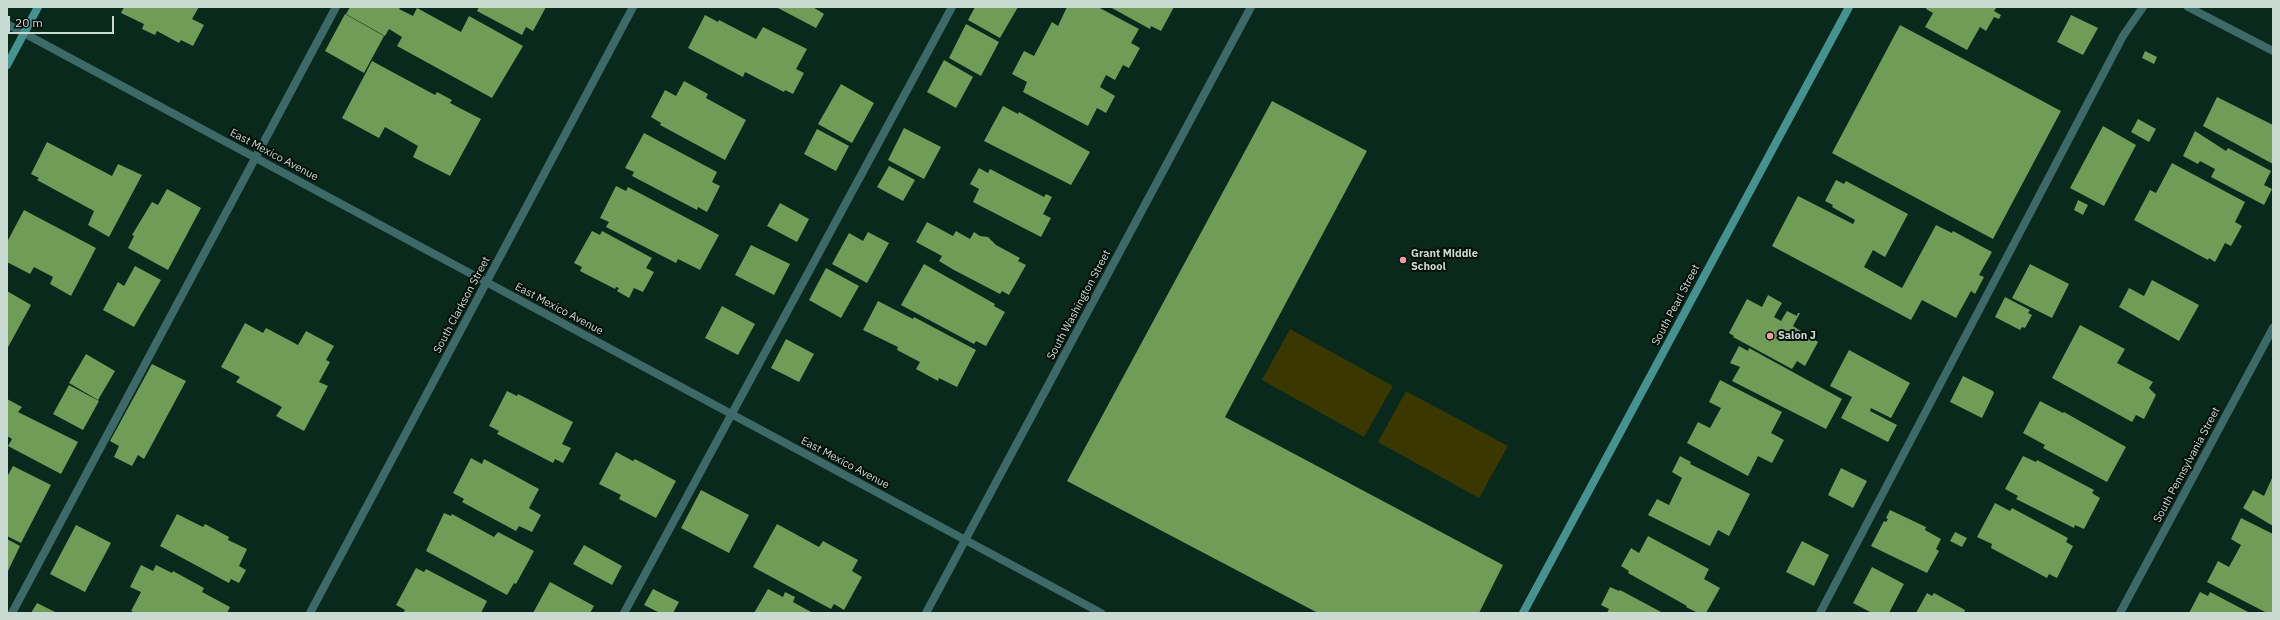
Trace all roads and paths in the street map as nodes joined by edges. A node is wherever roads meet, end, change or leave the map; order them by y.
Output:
1 (38, 7) edge
2 (336, 7) edge
3 (633, 7) edge
4 (952, 7) edge
5 (1251, 7) edge
6 (1849, 7) edge
7 (2143, 7) edge
8 (2188, 7) edge
9 (7, 24) edge
10 (24, 33) junction
11 (2273, 52) edge
12 (7, 65) edge
13 (256, 158) junction
14 (487, 282) junction
15 (2273, 328) edge
16 (733, 415) junction
17 (966, 540) junction
18 (12, 613) edge
19 (310, 613) edge
20 (624, 613) edge
21 (926, 613) edge
22 (1101, 613) edge
23 (1522, 613) edge
24 (1820, 613) edge
25 (2120, 613) edge

1 - 10 street
2 - 13 street
3 - 14 street, South Clarkson Street
4 - 16 street
5 - 17 street, South Washington Street
6 - 23 street, South Pearl Street
7 - 24 street
8 - 11 street
9 - 10 street, East Mexico Avenue
10 - 12 street
10 - 13 street, East Mexico Avenue
13 - 14 street, East Mexico Avenue
13 - 18 street
14 - 16 street, East Mexico Avenue
14 - 19 street, South Clarkson Street
15 - 25 street, South Pennsylvania Street
16 - 17 street, East Mexico Avenue
16 - 20 street
17 - 21 street, South Washington Street
17 - 22 street, East Mexico Avenue

